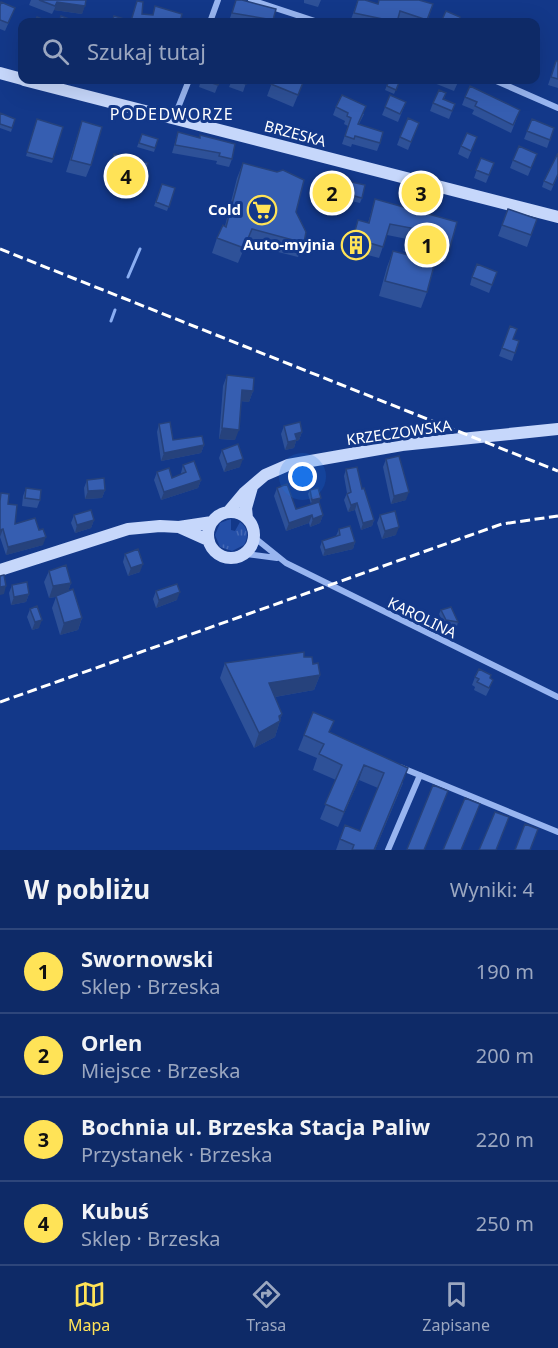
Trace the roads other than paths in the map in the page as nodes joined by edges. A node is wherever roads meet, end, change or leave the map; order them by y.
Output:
1 (218, 0) edge
2 (251, 0) edge
3 (211, 18) edge
4 (306, 18) edge
5 (0, 73) edge
6 (18, 78) edge
7 (42, 84) edge
8 (187, 84) edge
9 (503, 84) edge
10 (558, 108) edge
11 (174, 118) junction
12 (558, 217) edge
13 (558, 429) edge
14 (252, 487) junction
15 (228, 512) junction
16 (247, 518) junction
17 (212, 522) junction
18 (179, 527) junction
19 (255, 537) junction
20 (208, 540) junction
21 (246, 554) junction
22 (277, 558) junction
23 (0, 570) edge
24 (558, 697) edge
25 (389, 762) edge
26 (420, 775) junction
27 (558, 831) edge
28 (388, 850) edge

1 - 3 street
2 - 4 street
5 - 6 main road, BRZESKA
7 - 11 main road, BRZESKA
8 - 11 street
9 - 10 street
11 - 12 main road, BRZESKA
13 - 14 main road, KRZECZOWSKA
14 - 15 main road, KRZECZOWSKA
14 - 16 main road
15 - 16 main road
15 - 17 main road
16 - 19 main road
17 - 18 main road
17 - 20 main road
18 - 20 main road
18 - 23 main road
19 - 21 main road
19 - 22 street, KAROLINA
20 - 21 main road
21 - 22 street, KAROLINA
22 - 24 street, KAROLINA
25 - 26 street
26 - 27 street
26 - 28 street

